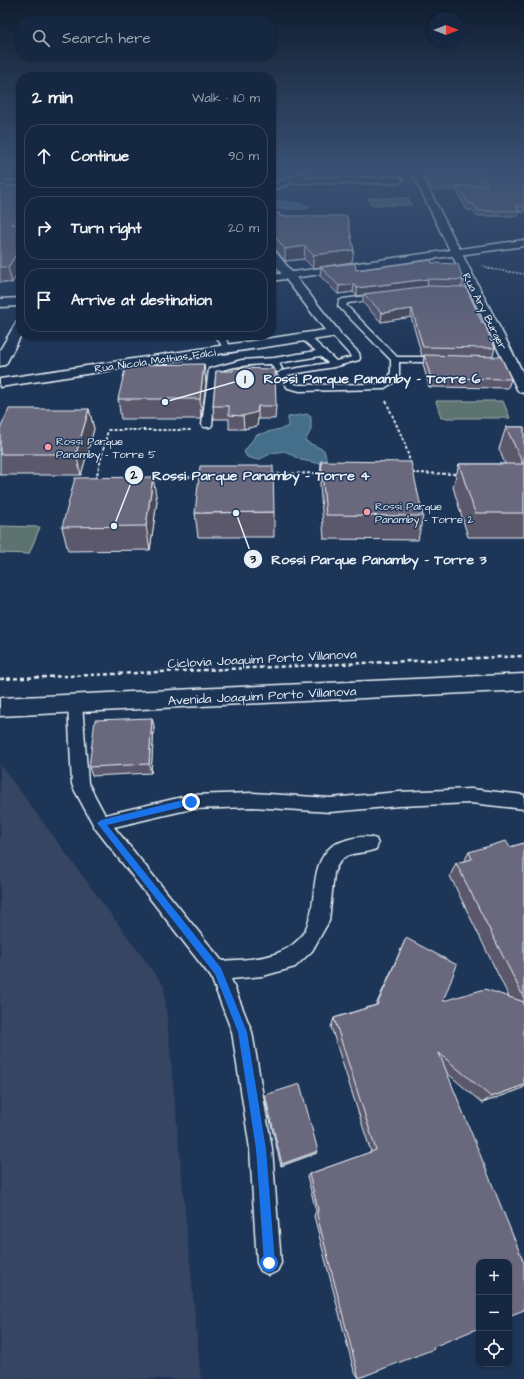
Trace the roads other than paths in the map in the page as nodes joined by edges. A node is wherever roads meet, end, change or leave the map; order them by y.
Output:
1 (446, 232) edge
2 (524, 237) edge
3 (524, 243) edge
4 (455, 250) junction
5 (276, 262) edge
6 (281, 271) edge
7 (390, 295) edge
8 (0, 302) edge
9 (16, 302) edge
10 (0, 311) edge
11 (16, 311) edge
12 (16, 333) edge
13 (334, 333) junction
14 (306, 338) junction
15 (222, 340) edge
16 (229, 350) junction
17 (321, 353) junction
18 (395, 359) junction
19 (448, 360) edge
20 (274, 361) junction
21 (0, 362) edge
22 (511, 362) edge
23 (334, 364) junction
24 (281, 374) junction
25 (0, 383) edge
26 (524, 389) edge
27 (207, 425) dead end
28 (524, 682) edge
29 (75, 704) junction
30 (0, 707) edge
31 (524, 802) edge
32 (101, 823) junction
33 (370, 844) dead end
34 (218, 971) junction
35 (269, 1263) dead end

1 - 4 street, Rua Ary Burger
2 - 4 street
3 - 4 street
4 - 6 street
4 - 22 street, Rua Ary Burger
5 - 6 street
6 - 13 street
7 - 18 lane
8 - 9 street
10 - 11 street
12 - 21 street
13 - 14 street, Rua Nicola Mathias Falci
13 - 23 lane
14 - 16 street, Rua Nicola Mathias Falci
14 - 17 lane
15 - 16 lane
16 - 25 street, Rua Nicola Mathias Falci
17 - 20 lane
17 - 23 lane
18 - 19 lane
18 - 24 lane
20 - 24 lane
20 - 27 lane
22 - 26 street, Rua Ary Burger
23 - 24 lane
28 - 29 street, Avenida Joaquim Porto Villanova
29 - 30 street, Avenida Joaquim Porto Villanova
29 - 32 lane
31 - 32 lane
32 - 34 lane
33 - 34 lane
34 - 35 lane

